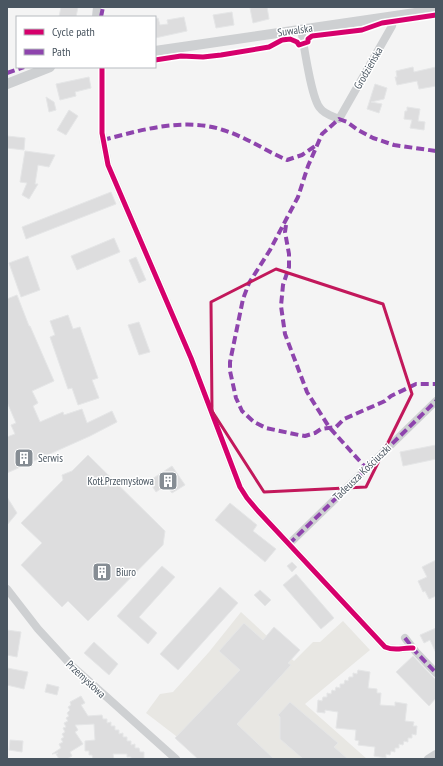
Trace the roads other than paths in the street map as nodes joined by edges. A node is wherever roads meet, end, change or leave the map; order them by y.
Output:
1 (436, 10) edge
2 (393, 16) junction
3 (301, 29) junction
4 (156, 51) edge
5 (47, 68) edge
6 (102, 68) edge
7 (7, 84) edge
8 (436, 401) edge
9 (289, 544) junction
10 (7, 589) edge
11 (405, 638) dead end
12 (413, 648) junction
13 (436, 673) edge
14 (436, 754) edge
15 (176, 759) edge
16 (428, 759) edge

1 - 2 street, Suwalska
2 - 3 street, Suwalska
2 - 3 street, Grodzieńska
3 - 4 street, Suwalska
5 - 7 street
6 - 9 street
8 - 9 street, Tadeusza Kościuszki
9 - 12 street
10 - 15 street, Przemysłowa
11 - 12 street
12 - 13 street
14 - 16 street

